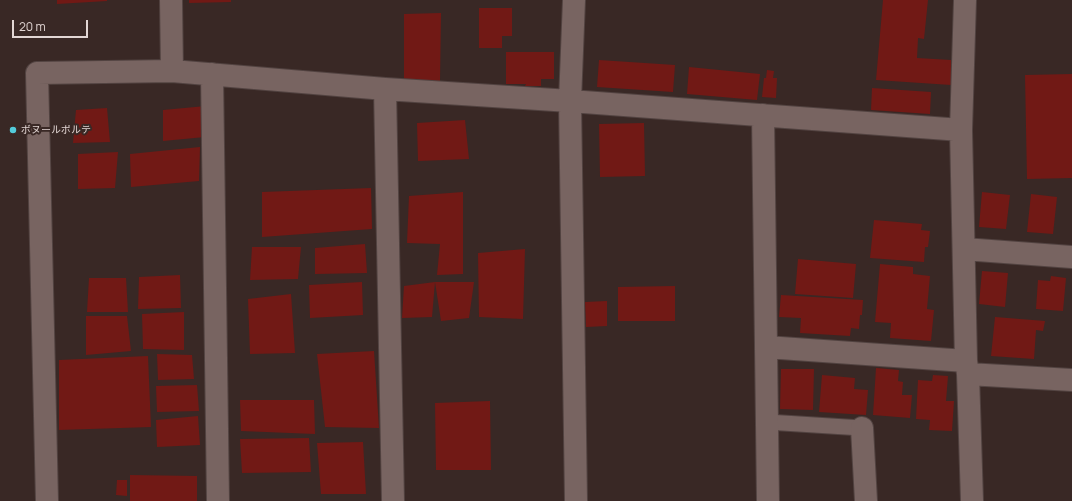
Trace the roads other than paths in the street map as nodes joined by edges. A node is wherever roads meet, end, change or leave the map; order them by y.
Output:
1 (171, 0) edge
2 (574, 0) edge
3 (965, 0) edge
4 (172, 71) junction
5 (212, 74) junction
6 (385, 89) junction
7 (570, 101) junction
8 (763, 115) junction
9 (961, 130) junction
10 (964, 249) junction
11 (1072, 257) edge
12 (766, 347) junction
13 (967, 368) junction
14 (1072, 380) edge
15 (767, 422) junction
16 (862, 428) joint
17 (47, 501) edge
18 (218, 501) edge
19 (393, 501) edge
20 (576, 501) edge
21 (768, 501) edge
22 (866, 501) edge
23 (972, 501) edge

1 - 4 street
2 - 7 street
3 - 9 street
4 - 5 street
4 - 17 street
5 - 6 street
5 - 18 street
6 - 7 street
6 - 19 street
7 - 8 street
7 - 20 street
8 - 9 street
8 - 12 street
9 - 10 street
10 - 11 street
10 - 13 street
12 - 13 street
12 - 15 street
13 - 14 street
13 - 23 street
15 - 16 lane
15 - 21 street
16 - 22 street

